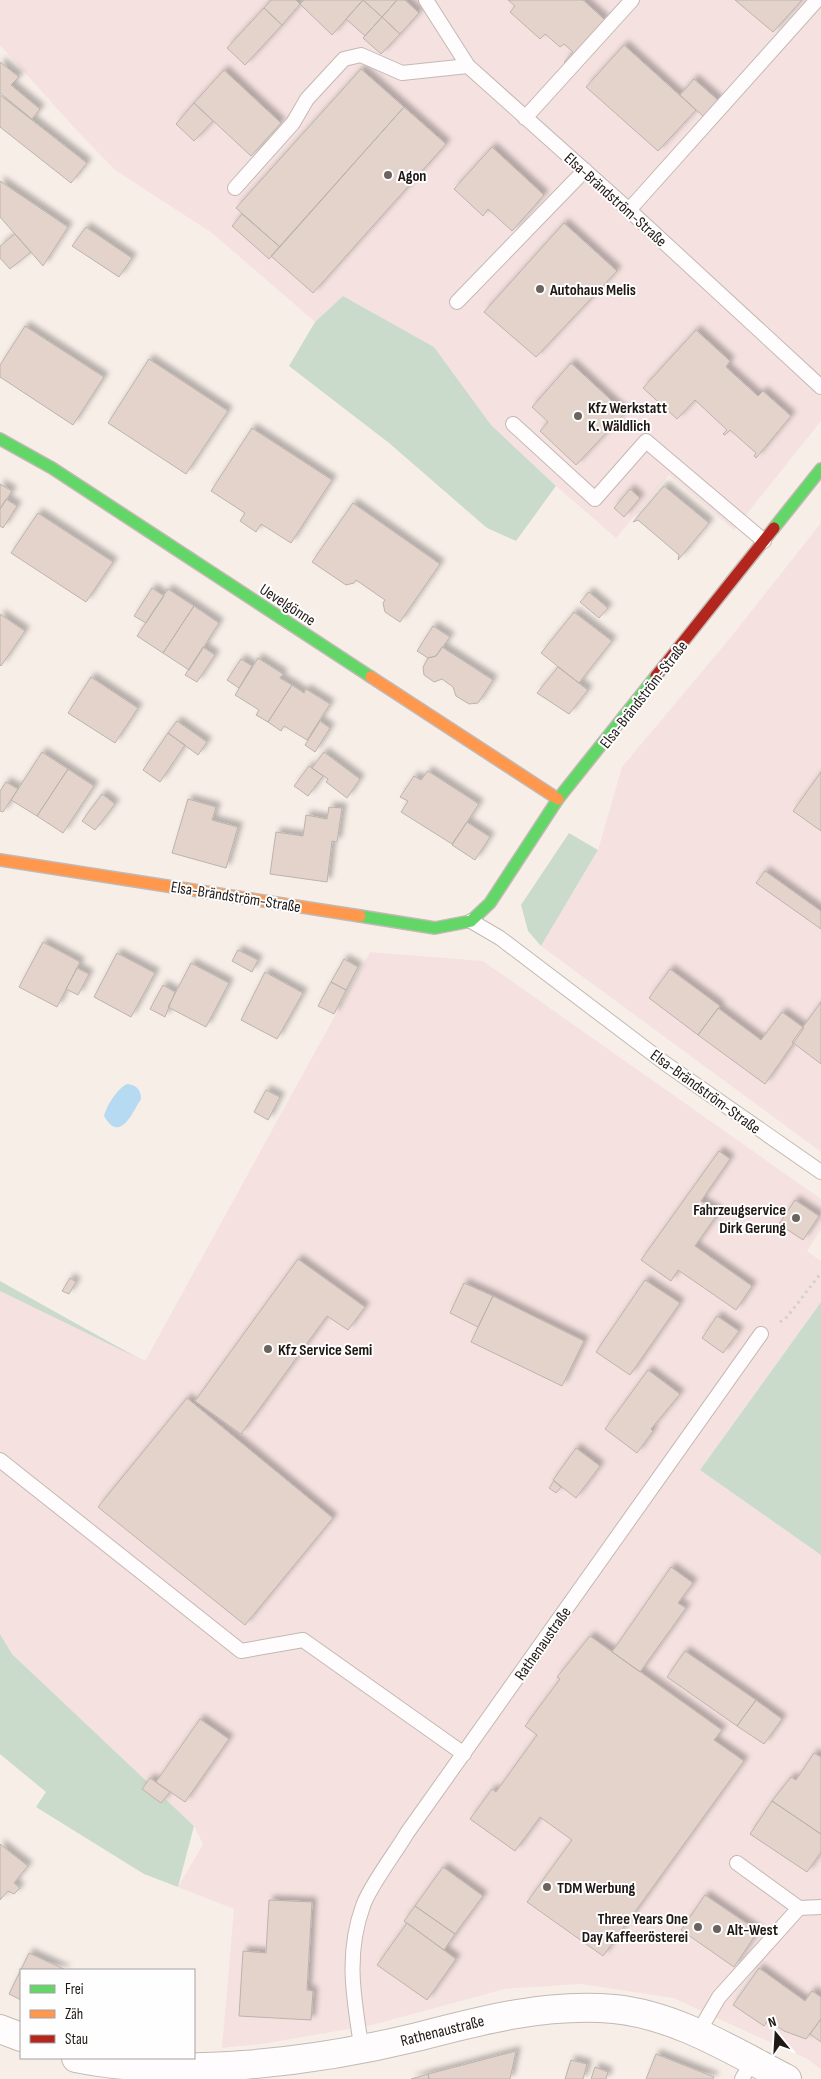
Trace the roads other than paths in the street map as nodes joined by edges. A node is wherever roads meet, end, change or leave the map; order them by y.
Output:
1 (426, 0) edge
2 (632, 0) edge
3 (817, 0) edge
4 (468, 66) junction
5 (526, 118) junction
6 (585, 170) junction
7 (235, 188) dead end
8 (630, 210) junction
9 (457, 302) dead end
10 (821, 386) edge
11 (513, 424) dead end
12 (0, 439) edge
13 (821, 470) edge
14 (764, 541) junction
15 (558, 799) junction
16 (0, 860) edge
17 (471, 921) junction
18 (821, 1172) edge
19 (762, 1334) road end
20 (0, 1460) edge
21 (464, 1754) junction
22 (737, 1863) dead end
23 (821, 1907) edge
24 (799, 1908) junction
25 (0, 2030) edge
26 (698, 2033) junction
27 (20, 2038) edge
28 (362, 2051) junction
29 (81, 2059) edge
30 (747, 2070) edge
31 (282, 2073) edge
32 (787, 2079) edge

1 - 4 lane, Elsa-Brändström-Straße
2 - 5 lane
3 - 8 lane
4 - 5 lane, Elsa-Brändström-Straße
4 - 7 lane
5 - 6 lane, Elsa-Brändström-Straße
6 - 8 lane, Elsa-Brändström-Straße
6 - 9 lane
8 - 10 lane, Elsa-Brändström-Straße
11 - 14 lane
12 - 15 street, Uevelgönne
13 - 14 street, Elsa-Brändström-Straße
14 - 15 street, Elsa-Brändström-Straße
15 - 17 street, Elsa-Brändström-Straße
16 - 17 street, Elsa-Brändström-Straße
17 - 18 lane, Elsa-Brändström-Straße
19 - 21 lane, Rathenaustraße
20 - 21 lane
21 - 28 lane, Rathenaustraße
22 - 24 lane
23 - 24 lane
24 - 26 lane
25 - 27 street
26 - 28 street, Rathenaustraße
26 - 30 street, Rathenaustraße
28 - 31 street, Rathenaustraße
29 - 31 street, Rathenaustraße
30 - 32 street, Rathenaustraße

